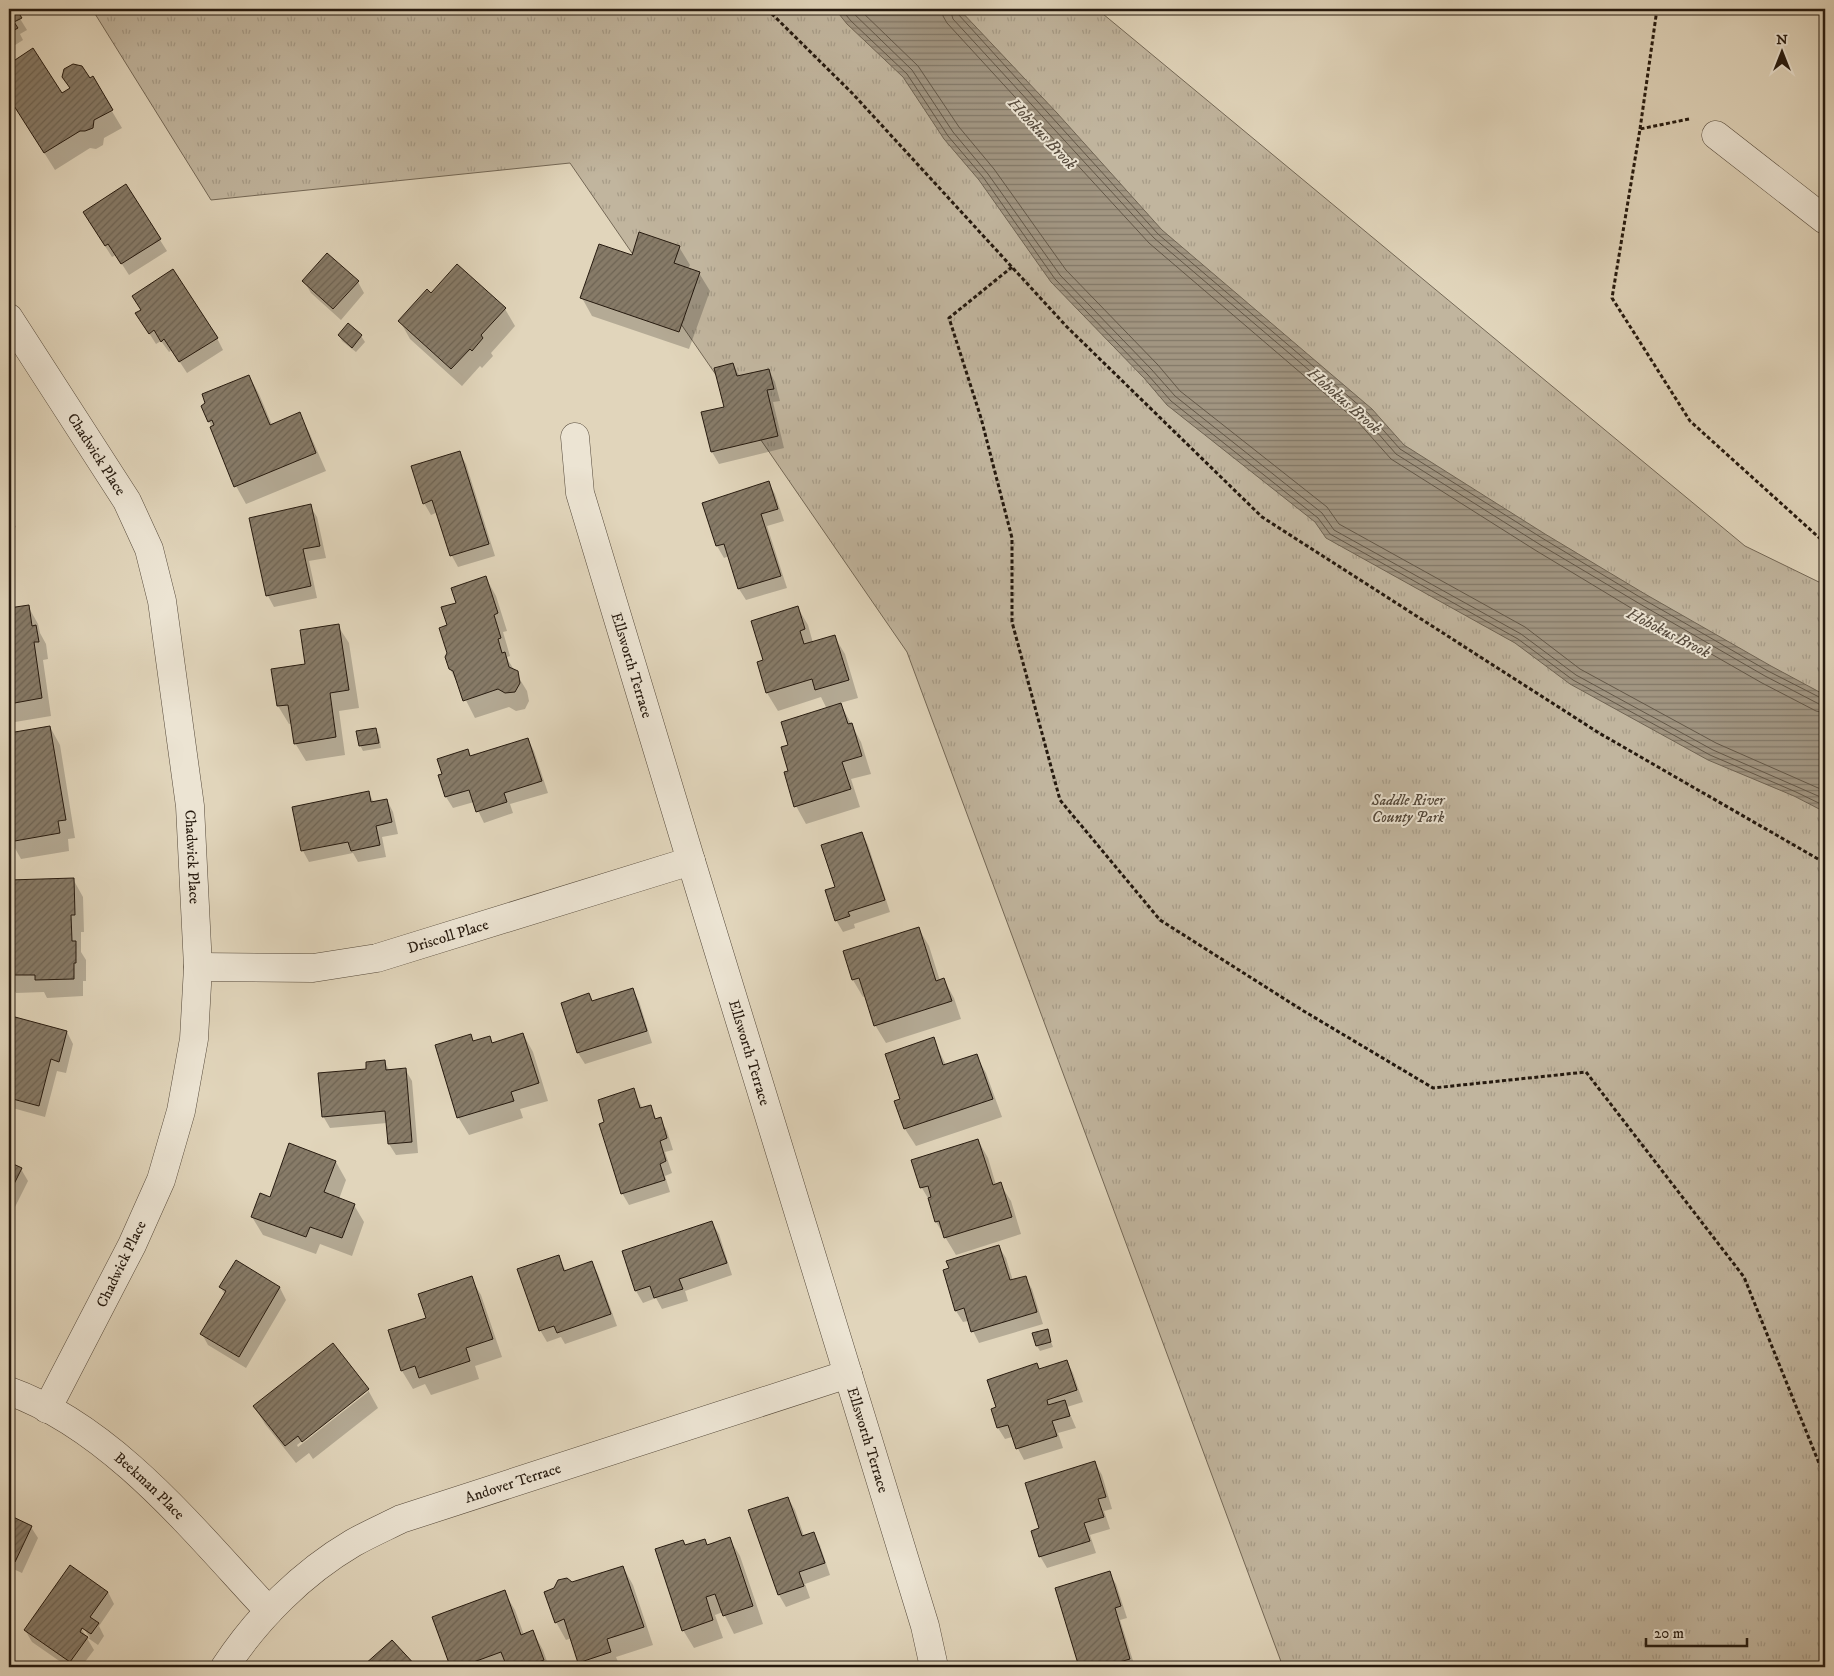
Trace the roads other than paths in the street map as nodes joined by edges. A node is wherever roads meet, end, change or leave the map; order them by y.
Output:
1 (1716, 135) road end
2 (1825, 220) edge
3 (9, 318) edge
4 (18, 348) edge
5 (575, 437) dead end
6 (691, 861) junction
7 (198, 966) junction
8 (848, 1374) junction
9 (9, 1391) edge
10 (47, 1408) junction
11 (269, 1611) junction
12 (225, 1667) edge
13 (934, 1667) edge

1 - 2 street
3 - 4 street, Chadwick Place
4 - 7 street, Chadwick Place
5 - 6 street, Ellsworth Terrace
6 - 7 street, Driscoll Place
6 - 8 street, Ellsworth Terrace
7 - 10 street, Chadwick Place
8 - 11 street, Andover Terrace
8 - 13 street, Ellsworth Terrace
9 - 10 street, Beekman Place
10 - 11 street, Beekman Place
11 - 12 street, Andover Terrace

